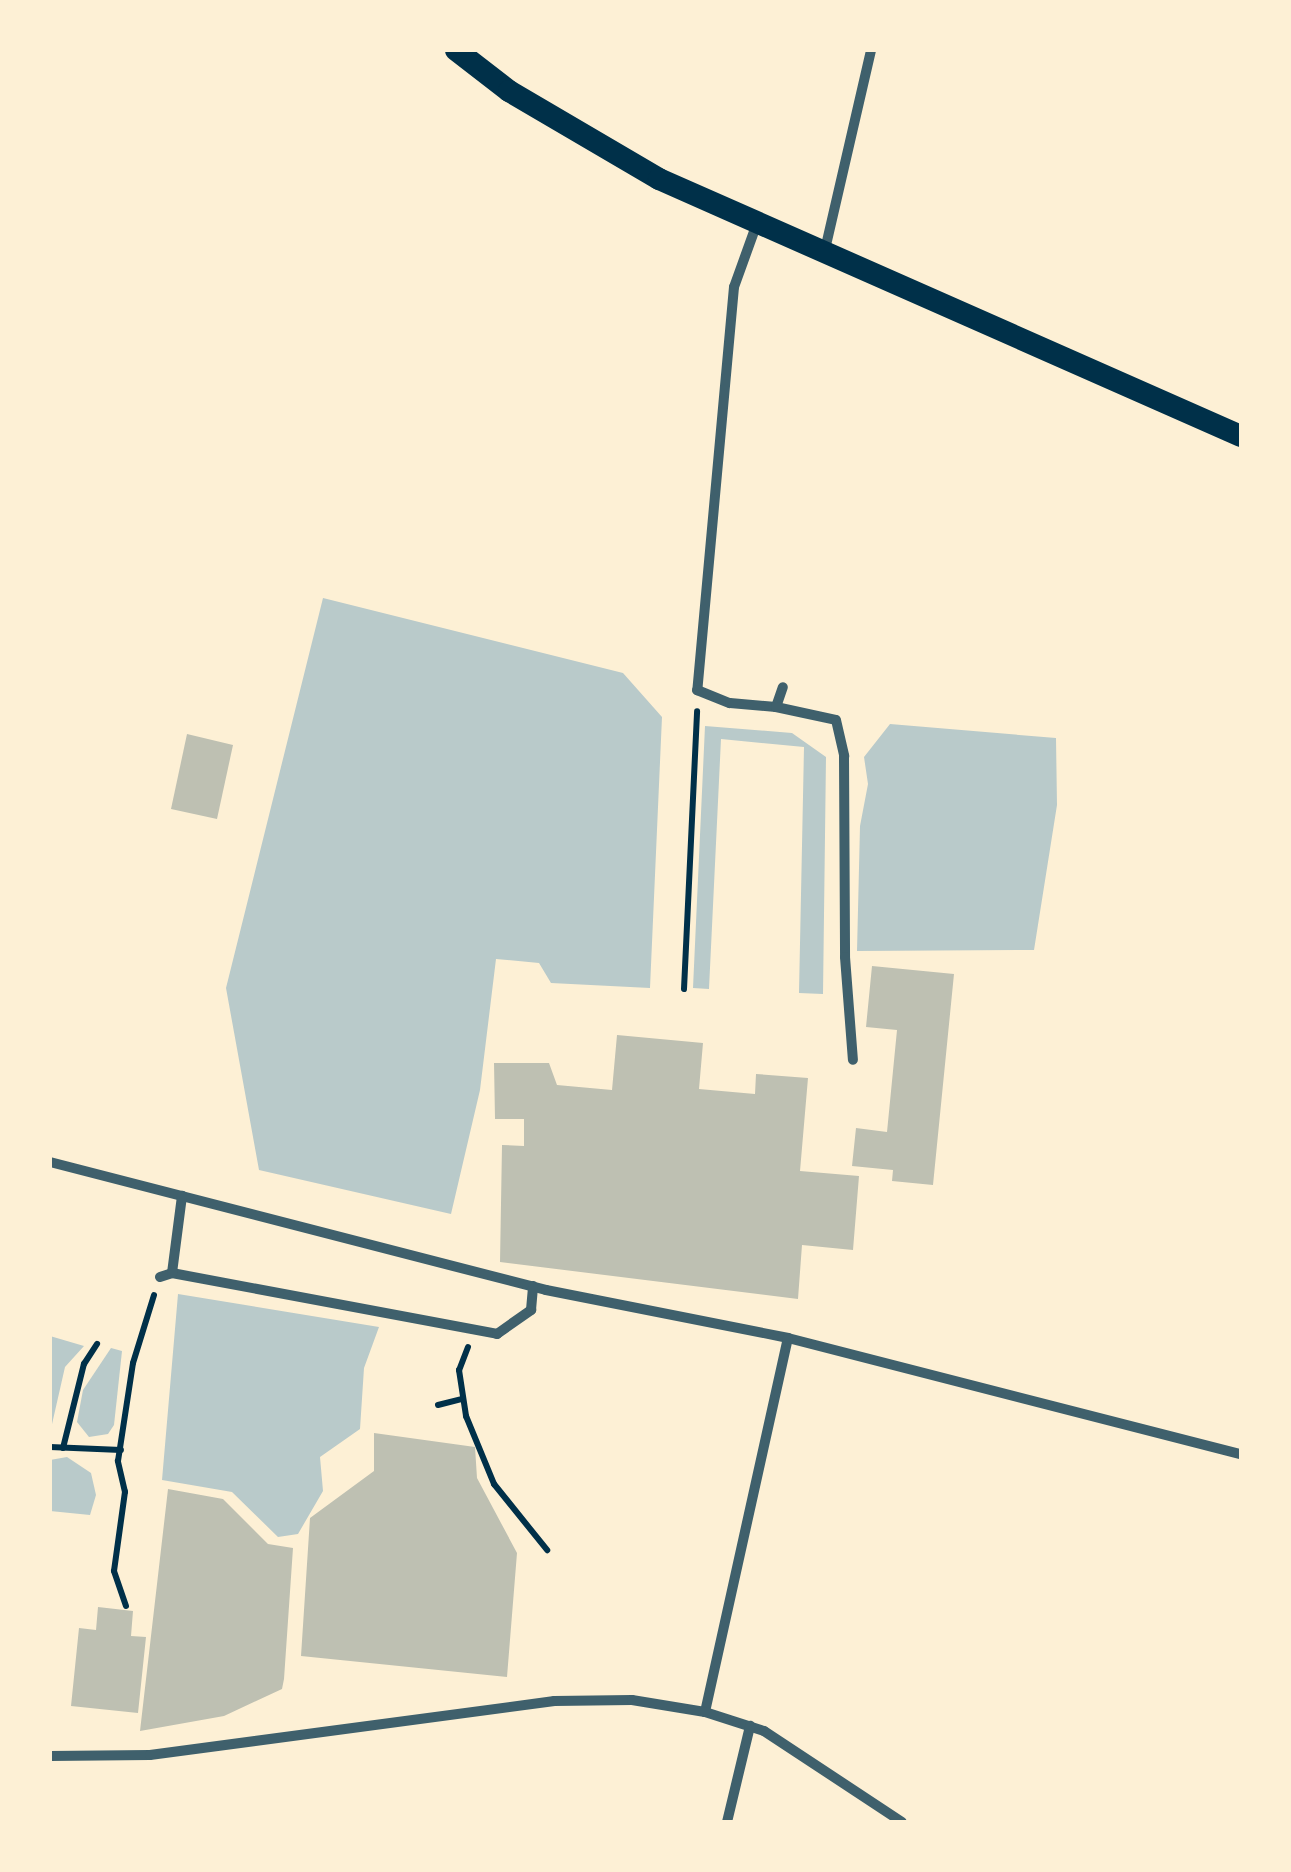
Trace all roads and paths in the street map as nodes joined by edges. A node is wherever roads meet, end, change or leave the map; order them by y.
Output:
1 (456, 50) edge
2 (871, 50) edge
3 (756, 226) junction
4 (823, 255) junction
5 (1241, 436) edge
6 (783, 687) dead end
7 (776, 707) junction
8 (698, 710) dead end
9 (684, 989) dead end
10 (853, 1060) dead end
11 (50, 1162) edge
12 (182, 1196) junction
13 (172, 1273) junction
14 (160, 1277) joint
15 (533, 1286) junction
16 (475, 1332) junction
17 (788, 1338) junction
18 (96, 1344) dead end
19 (462, 1399) junction
20 (438, 1405) dead end
21 (50, 1448) edge
22 (62, 1448) junction
23 (121, 1450) junction
24 (1241, 1454) edge
25 (547, 1550) dead end
26 (126, 1606) dead end
27 (705, 1712) junction
28 (750, 1726) junction
29 (50, 1756) edge
30 (727, 1822) edge
31 (902, 1822) edge

1 - 3 main road
2 - 4 street
3 - 4 main road
3 - 7 street
4 - 5 main road
6 - 7 street
7 - 10 street
8 - 9 path
11 - 12 street
12 - 13 street
12 - 15 street
13 - 14 street
13 - 16 street
14 - 23 path
15 - 16 street
15 - 17 street
16 - 19 path
17 - 24 street
17 - 27 street
18 - 22 path
19 - 20 path
19 - 25 path
21 - 22 path
22 - 23 path
23 - 26 path
27 - 28 street
27 - 29 street
28 - 30 street
28 - 31 street

